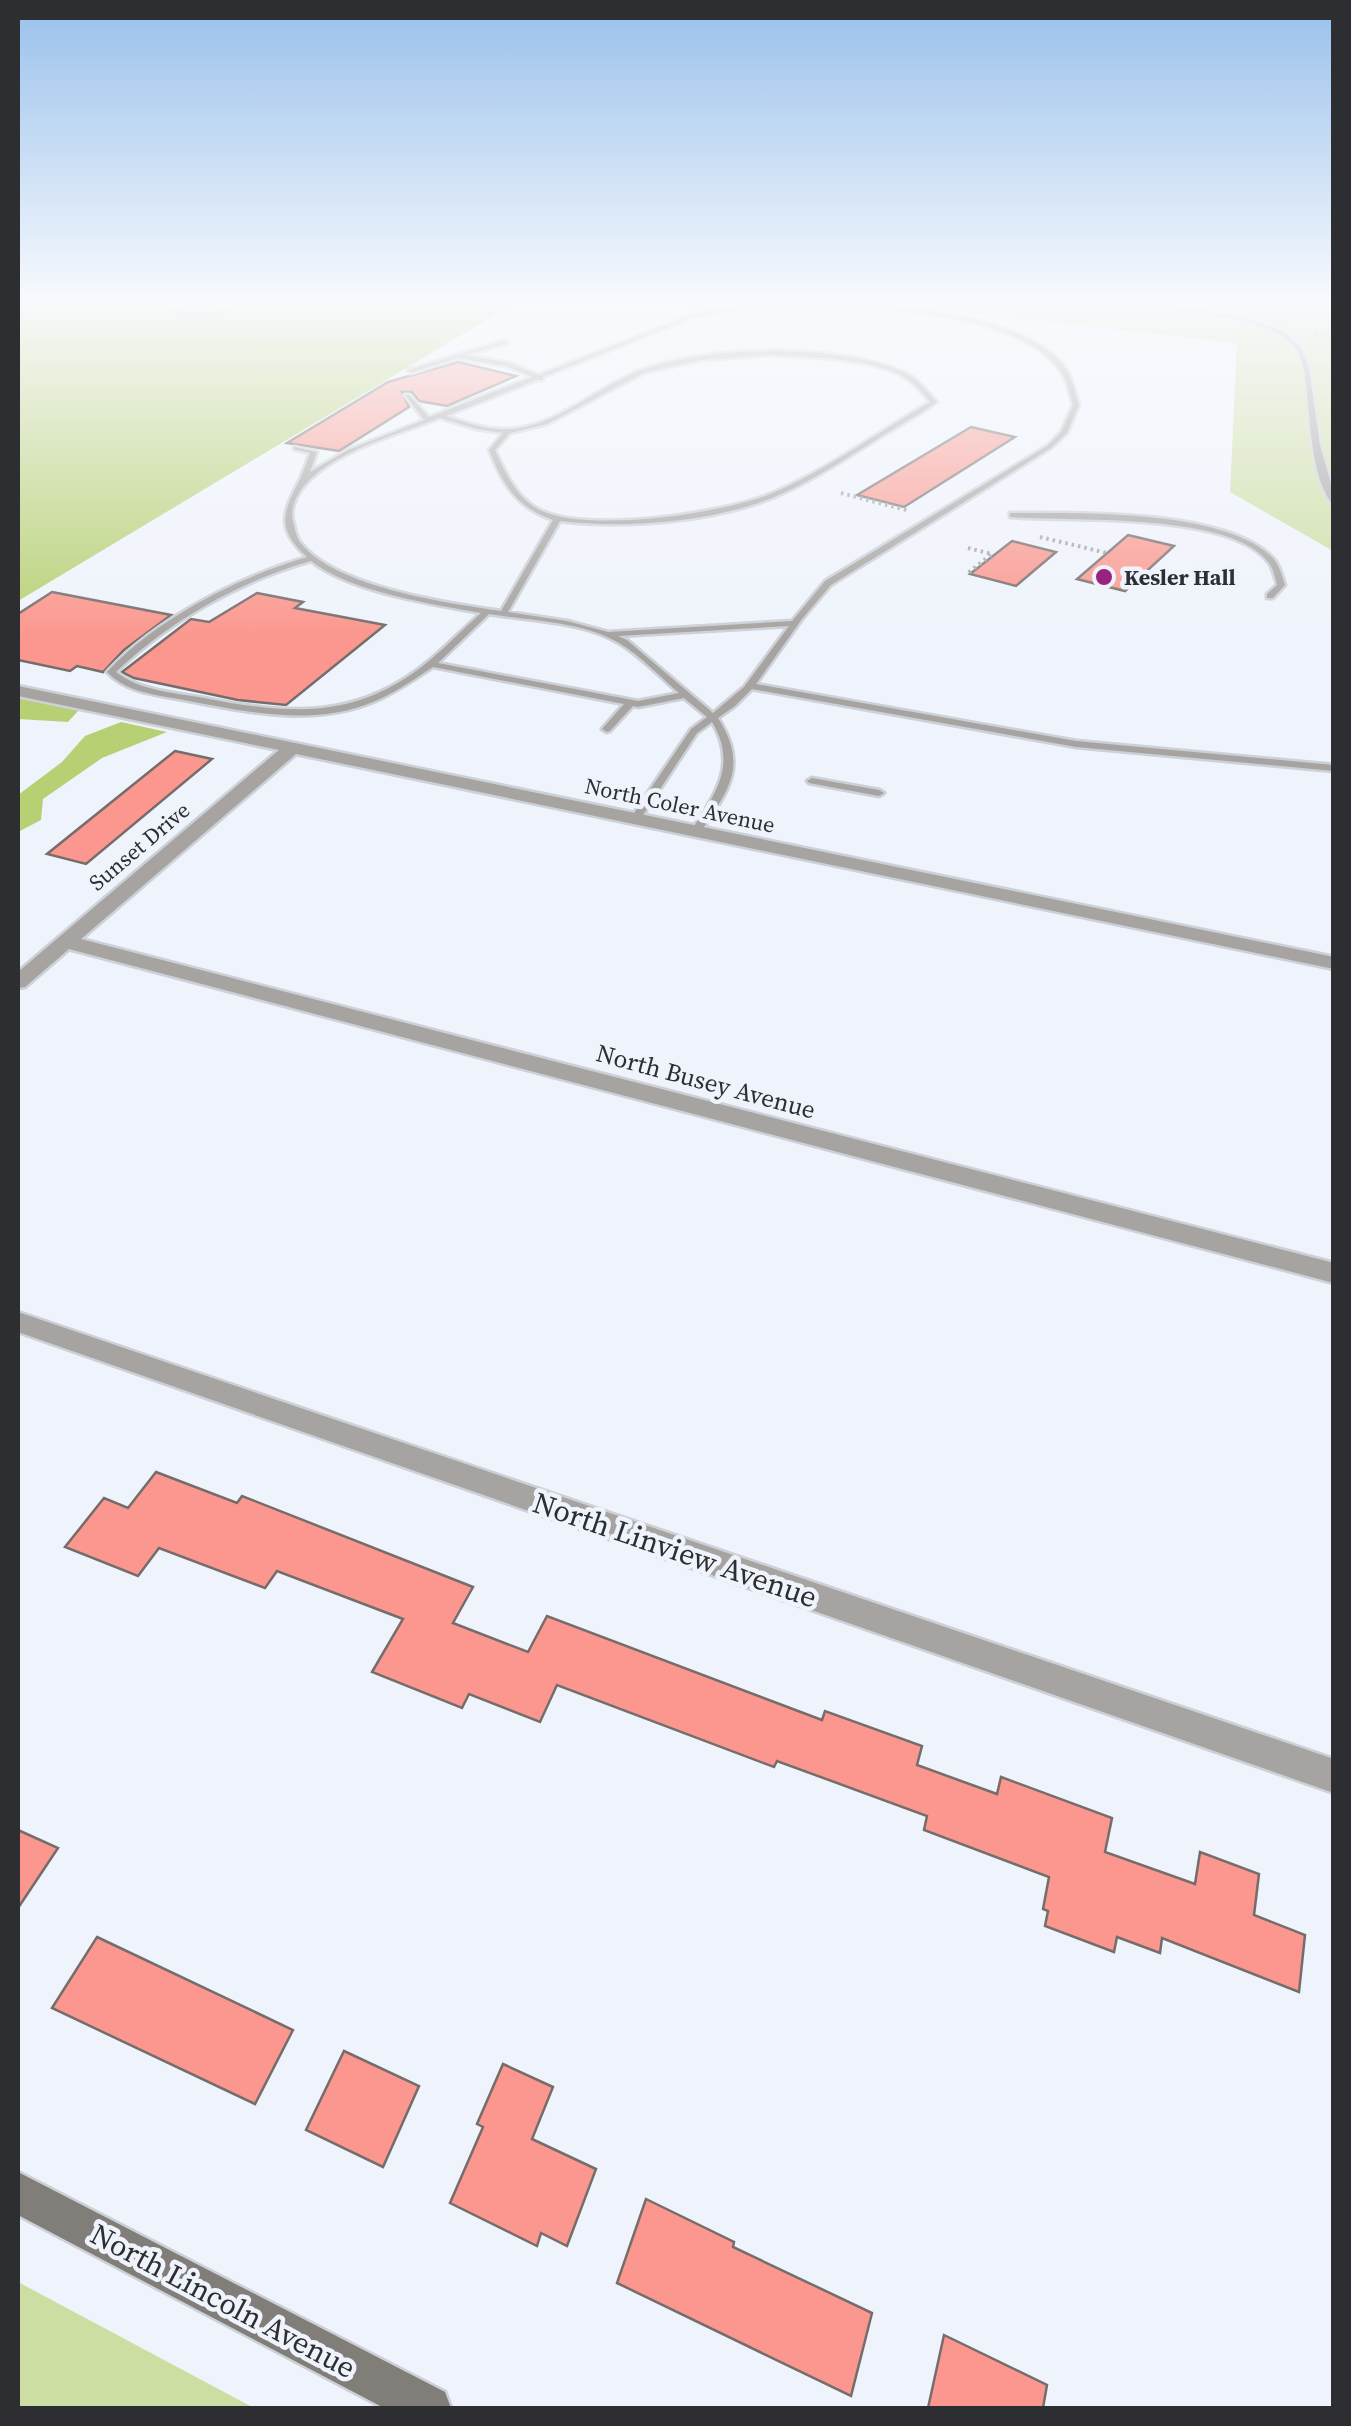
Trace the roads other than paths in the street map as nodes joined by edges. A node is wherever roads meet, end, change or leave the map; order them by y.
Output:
1 (422, 414) edge
2 (447, 414) edge
3 (558, 414) edge
4 (913, 414) edge
5 (1072, 414) edge
6 (1312, 414) edge
7 (442, 416) junction
8 (429, 422) junction
9 (508, 432) junction
10 (296, 448) dead end
11 (350, 451) junction
12 (314, 452) junction
13 (302, 483) junction
14 (1334, 504) edge
15 (1013, 515) dead end
16 (556, 521) junction
17 (310, 558) junction
18 (1270, 596) dead end
19 (486, 613) junction
20 (503, 614) junction
21 (793, 623) junction
22 (608, 634) junction
23 (431, 664) junction
24 (751, 686) junction
25 (18, 691) edge
26 (684, 695) junction
27 (631, 702) junction
28 (713, 717) junction
29 (607, 730) dead end
30 (292, 748) junction
31 (1334, 768) edge
32 (812, 782) dead end
33 (879, 794) dead end
34 (635, 819) junction
35 (696, 831) junction
36 (64, 941) junction
37 (1334, 963) edge
38 (18, 982) edge
39 (1334, 1273) edge
40 (18, 1322) edge
41 (1334, 1776) edge
42 (18, 2192) edge
43 (429, 2408) edge

1 - 8 lane
2 - 7 lane
3 - 9 lane
4 - 16 lane
5 - 21 lane
6 - 14 lane
7 - 8 lane
7 - 9 lane
8 - 11 lane
9 - 16 lane
10 - 12 lane
11 - 12 lane
11 - 13 lane
12 - 13 lane
13 - 17 lane
15 - 18 lane
16 - 20 lane
17 - 19 lane
17 - 23 lane
19 - 20 lane
19 - 23 lane
20 - 22 lane
21 - 22 lane
21 - 24 lane
22 - 26 lane
23 - 27 lane
24 - 28 lane
24 - 31 lane
25 - 30 street, North Coler Avenue
26 - 27 lane
26 - 28 lane
27 - 29 lane
28 - 34 lane
28 - 35 lane
30 - 34 street, North Coler Avenue
30 - 36 street, Sunset Drive
32 - 33 lane
34 - 35 street, North Coler Avenue
35 - 37 street, North Coler Avenue
36 - 38 street, Sunset Drive
36 - 39 street, North Busey Avenue
40 - 41 street, North Linview Avenue
42 - 43 main road, North Lincoln Avenue

